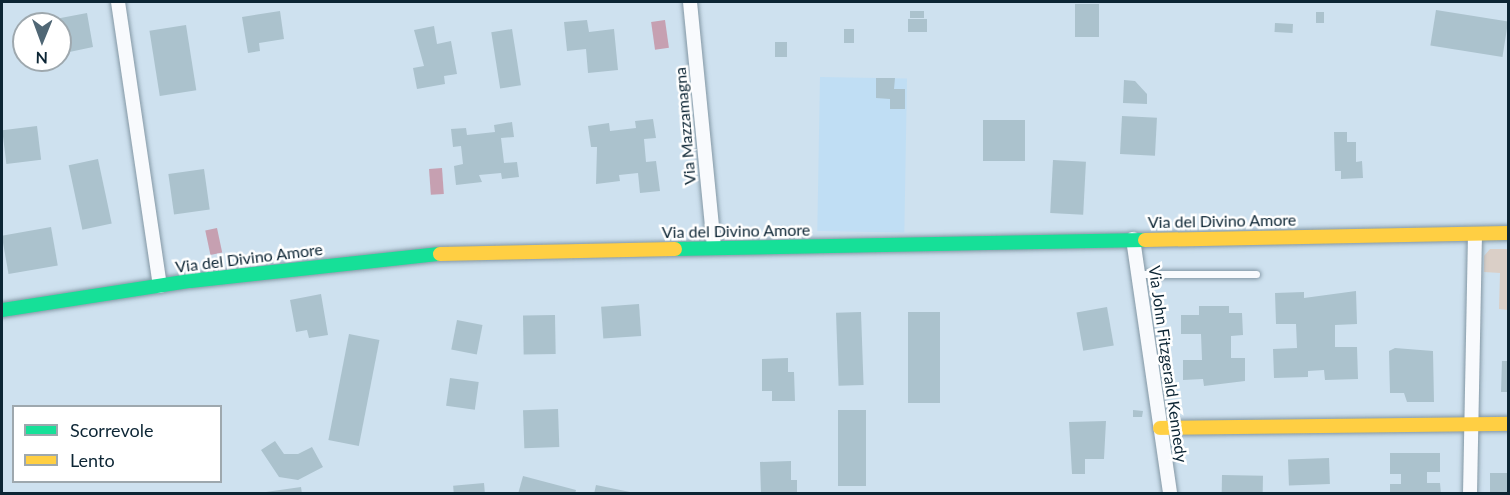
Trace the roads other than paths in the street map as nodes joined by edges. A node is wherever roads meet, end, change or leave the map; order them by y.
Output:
1 (118, 2) edge
2 (690, 2) edge
3 (1509, 233) edge
4 (1475, 234) junction
5 (1133, 239) junction
6 (714, 248) junction
7 (1138, 274) junction
8 (1256, 274) dead end
9 (160, 286) junction
10 (2, 310) edge
11 (1509, 424) edge
12 (1471, 425) junction
13 (1160, 428) junction
14 (1170, 494) edge
15 (1470, 494) edge

1 - 9 street
2 - 6 street, Via Mazzamagna
3 - 4 main road, Via del Divino Amore
4 - 5 main road, Via del Divino Amore
4 - 12 street
5 - 6 main road, Via del Divino Amore
5 - 7 street, Via John Fitzgerald Kennedy
6 - 9 main road, Via del Divino Amore
7 - 8 lane
7 - 13 street, Via John Fitzgerald Kennedy
9 - 10 main road, Via del Divino Amore
11 - 12 main road
12 - 13 main road
12 - 15 street
13 - 14 street, Via John Fitzgerald Kennedy

